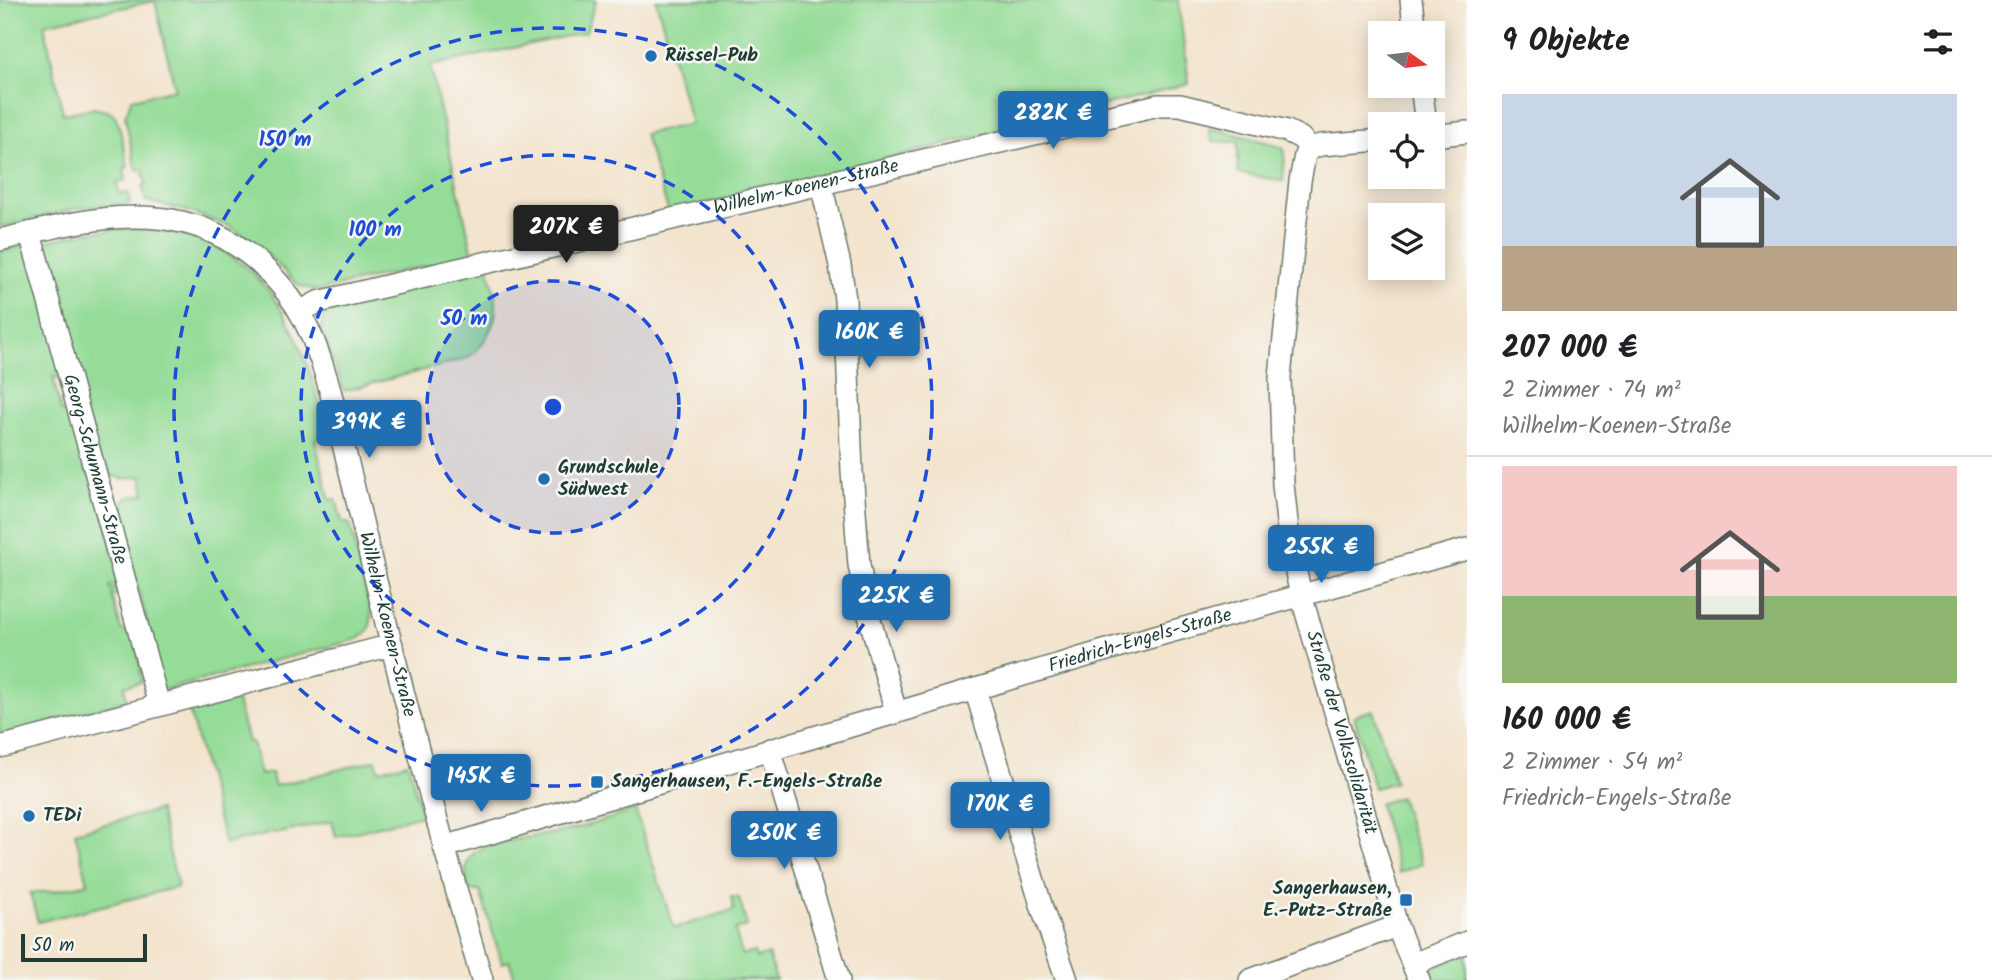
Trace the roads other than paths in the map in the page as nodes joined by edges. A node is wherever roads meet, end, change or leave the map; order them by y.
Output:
1 (1411, 0) edge
2 (1414, 21) edge
3 (1467, 132) edge
4 (1445, 135) edge
5 (1368, 141) edge
6 (1310, 148) junction
7 (821, 184) junction
8 (30, 233) junction
9 (0, 240) edge
10 (300, 312) junction
11 (1467, 549) edge
12 (1301, 595) junction
13 (392, 645) junction
14 (975, 689) junction
15 (159, 705) junction
16 (896, 712) junction
17 (0, 747) edge
18 (770, 749) junction
19 (444, 847) junction
20 (1397, 926) junction
21 (1467, 942) edge
22 (1416, 972) edge
23 (1264, 978) edge
24 (482, 980) edge
25 (839, 980) edge
26 (1067, 980) edge

1 - 2 street
3 - 4 street
5 - 6 street
6 - 7 street, Wilhelm-Koenen-Straße
6 - 12 street, Straße der Volkssolidarität
7 - 10 street, Wilhelm-Koenen-Straße
7 - 16 street
8 - 9 street, Wilhelm-Koenen-Straße
8 - 10 street, Wilhelm-Koenen-Straße
8 - 15 street, Georg-Schumann-Straße
10 - 13 street, Wilhelm-Koenen-Straße
11 - 12 street, Friedrich-Engels-Straße
12 - 14 street, Friedrich-Engels-Straße
12 - 20 street, Straße der Volkssolidarität
13 - 15 street
13 - 19 street, Wilhelm-Koenen-Straße
14 - 16 street, Friedrich-Engels-Straße
14 - 26 street
15 - 17 street
16 - 18 street, Friedrich-Engels-Straße
18 - 19 street, Friedrich-Engels-Straße
18 - 25 street
19 - 24 street, Wilhelm-Koenen-Straße
20 - 22 street, Straße der Volkssolidarität
20 - 23 street
21 - 22 street

